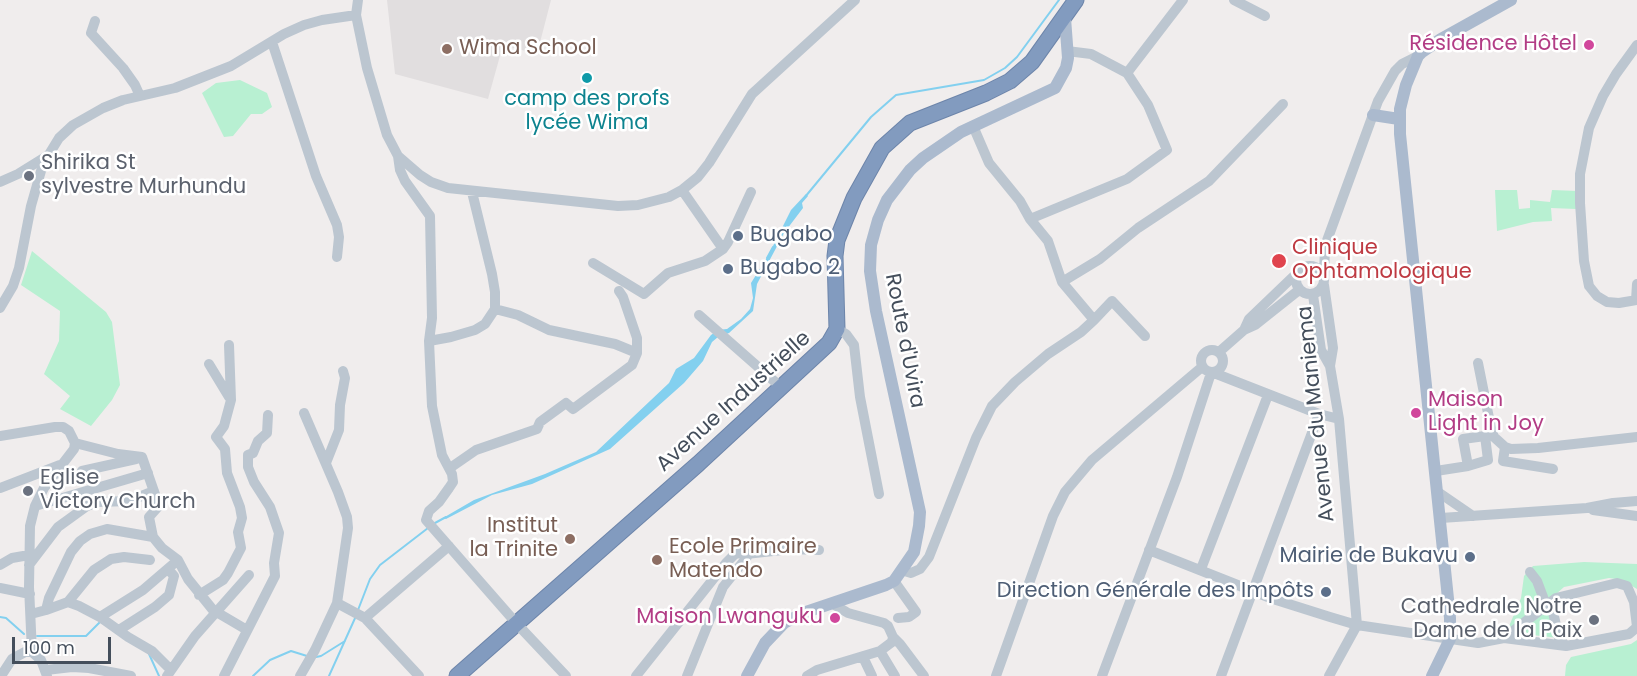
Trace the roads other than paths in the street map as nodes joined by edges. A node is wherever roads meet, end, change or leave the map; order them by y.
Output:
1 (358, 0) edge
2 (855, 0) edge
3 (1076, 0) edge
4 (1183, 0) edge
5 (1234, 0) edge
6 (1511, 0) edge
7 (356, 15) junction
8 (1265, 16) dead end
9 (1065, 18) junction
10 (95, 21) dead end
11 (272, 42) junction
12 (1637, 45) edge
13 (1067, 51) junction
14 (1418, 56) junction
15 (1127, 74) junction
16 (140, 96) junction
17 (1283, 104) dead end
18 (1373, 115) junction
19 (1399, 119) junction
20 (973, 126) junction
21 (48, 156) junction
22 (398, 156) junction
23 (0, 182) edge
24 (682, 190) junction
25 (472, 192) junction
26 (751, 192) dead end
27 (1030, 219) junction
28 (1325, 246) junction
29 (723, 249) junction
30 (337, 257) dead end
31 (593, 263) dead end
32 (1301, 269) junction
33 (1324, 281) junction
34 (1062, 282) junction
35 (1637, 284) edge
36 (1299, 290) junction
37 (619, 291) dead end
38 (1313, 295) junction
39 (1637, 300) edge
40 (0, 308) edge
41 (495, 309) junction
42 (699, 315) dead end
43 (1094, 320) junction
44 (837, 329) junction
45 (1244, 330) junction
46 (1145, 336) dead end
47 (429, 341) junction
48 (229, 345) dead end
49 (1219, 352) junction
50 (637, 353) junction
51 (1478, 363) dead end
52 (209, 364) dead end
53 (1330, 366) junction
54 (343, 371) dead end
55 (1209, 371) junction
56 (782, 388) junction
57 (1268, 395) junction
58 (231, 399) junction
59 (304, 413) dead end
60 (1319, 414) junction
61 (268, 415) dead end
62 (1339, 419) junction
63 (0, 436) edge
64 (1637, 437) edge
65 (75, 443) junction
66 (1505, 447) junction
67 (142, 458) junction
68 (326, 464) junction
69 (60, 465) junction
70 (1468, 466) dead end
71 (450, 468) junction
72 (1553, 469) dead end
73 (82, 471) dead end
74 (1436, 471) junction
75 (148, 473) junction
76 (0, 488) edge
77 (154, 491) junction
78 (1438, 492) junction
79 (879, 494) dead end
80 (1637, 501) edge
81 (35, 506) junction
82 (1587, 508) junction
83 (1473, 516) junction
84 (1637, 516) edge
85 (1441, 518) junction
86 (153, 537) junction
87 (449, 546) junction
88 (819, 550) dead end
89 (1149, 550) junction
90 (746, 554) junction
91 (29, 560) junction
92 (150, 560) dead end
93 (178, 560) junction
94 (0, 565) edge
95 (168, 569) junction
96 (1201, 569) junction
97 (1530, 572) dead end
98 (249, 575) dead end
99 (897, 575) junction
100 (0, 588) edge
101 (1253, 591) junction
102 (30, 594) junction
103 (199, 595) junction
104 (1556, 598) junction
105 (68, 602) junction
106 (1636, 602) edge
107 (337, 603) junction
108 (833, 604) junction
109 (1546, 605) junction
110 (46, 610) junction
111 (216, 612) junction
112 (31, 614) junction
113 (359, 614) junction
114 (1637, 614) edge
115 (100, 617) junction
116 (898, 618) dead end
117 (517, 624) junction
118 (1357, 625) junction
119 (118, 630) junction
120 (247, 630) junction
121 (893, 637) junction
122 (1504, 638) junction
123 (1450, 639) junction
124 (1566, 646) junction
125 (880, 651) junction
126 (32, 652) junction
127 (863, 657) junction
128 (839, 664) junction
129 (303, 671) edge
130 (47, 673) edge
131 (169, 673) edge
132 (1, 676) edge
133 (131, 676) edge
134 (224, 676) edge
135 (419, 676) edge
136 (458, 676) edge
137 (566, 676) edge
138 (636, 676) edge
139 (687, 676) edge
140 (747, 676) edge
141 (807, 676) edge
142 (844, 676) edge
143 (872, 676) edge
144 (895, 676) edge
145 (924, 676) edge
146 (996, 676) edge
147 (1102, 676) edge
148 (1221, 676) edge
149 (1329, 676) edge
150 (1432, 676) edge

1 - 7 street
2 - 24 street
3 - 9 highway, Avenue Industrielle
4 - 15 street
5 - 8 street
6 - 14 main road
7 - 11 street
7 - 22 street
9 - 13 main road, Route d'Uvira
9 - 44 highway, Avenue Industrielle
10 - 16 street
11 - 16 street
11 - 30 street
12 - 39 street
13 - 15 street
13 - 20 main road, Route d'Uvira
14 - 18 street
14 - 19 main road
15 - 27 street
16 - 21 street
17 - 34 street
18 - 19 main road
18 - 28 street
19 - 74 main road
20 - 27 street
20 - 99 main road, Route d'Uvira
21 - 23 street
21 - 40 street
22 - 25 street
22 - 47 street
24 - 25 street
24 - 29 street
25 - 41 street
26 - 29 street
27 - 34 street
28 - 32 street
28 - 33 street, Avenue du Maniema
29 - 31 street
32 - 33 street
32 - 36 street
32 - 45 street
33 - 38 street
33 - 53 street, Avenue du Maniema
34 - 43 street
35 - 39 street
36 - 38 street
36 - 45 street
37 - 50 street
38 - 53 street
41 - 47 street
41 - 50 street
42 - 56 street
43 - 46 street
43 - 99 street
44 - 56 highway, Avenue Industrielle
44 - 79 street
45 - 49 street
47 - 71 street
48 - 58 street
49 - 55 street
49 - 55 street
50 - 71 street
51 - 66 street
52 - 58 street
53 - 62 street, Avenue du Maniema
54 - 68 street
55 - 57 street
55 - 89 street
55 - 146 street
56 - 117 highway, Avenue Industrielle
57 - 60 street
57 - 96 street
58 - 103 street
59 - 68 street
60 - 62 street
60 - 101 street
61 - 120 street
62 - 118 street, Avenue du Maniema
63 - 65 street
64 - 66 street
65 - 67 street
65 - 69 street
66 - 72 street
67 - 73 street
67 - 75 street
68 - 107 street
69 - 76 street
69 - 81 street
70 - 74 street
71 - 87 street
74 - 78 main road
75 - 77 street
75 - 81 street
77 - 86 street
77 - 91 street
78 - 83 street
78 - 85 main road
80 - 82 street
81 - 91 street
82 - 83 street
82 - 84 street
83 - 85 street
85 - 123 main road
86 - 93 street
86 - 110 street
87 - 113 street
87 - 117 street
88 - 90 street
89 - 96 street
89 - 147 street
90 - 138 street
90 - 139 street
91 - 94 street
91 - 102 street
92 - 105 street
93 - 95 street
93 - 103 street
95 - 115 street
95 - 119 street
96 - 101 street
97 - 109 street
98 - 111 street
99 - 108 main road
99 - 116 street
100 - 102 street
101 - 118 street
101 - 148 street
102 - 112 street
103 - 111 street
104 - 106 street
104 - 109 street
104 - 124 street
105 - 110 street
105 - 115 street
106 - 114 street
107 - 113 street
107 - 129 street
108 - 121 street
108 - 140 main road
109 - 122 street
110 - 112 street
111 - 120 street
111 - 131 street
112 - 126 street
113 - 135 street
114 - 124 street
115 - 119 street
117 - 136 highway, Avenue Industrielle
117 - 137 street
118 - 123 street
118 - 149 street
119 - 131 street
120 - 134 street
121 - 125 street
121 - 145 street
122 - 123 street
122 - 124 street
123 - 150 main road
125 - 127 street
125 - 144 street
126 - 130 street
126 - 132 street
127 - 128 street
127 - 143 street
128 - 141 street
128 - 142 street
130 - 133 street

